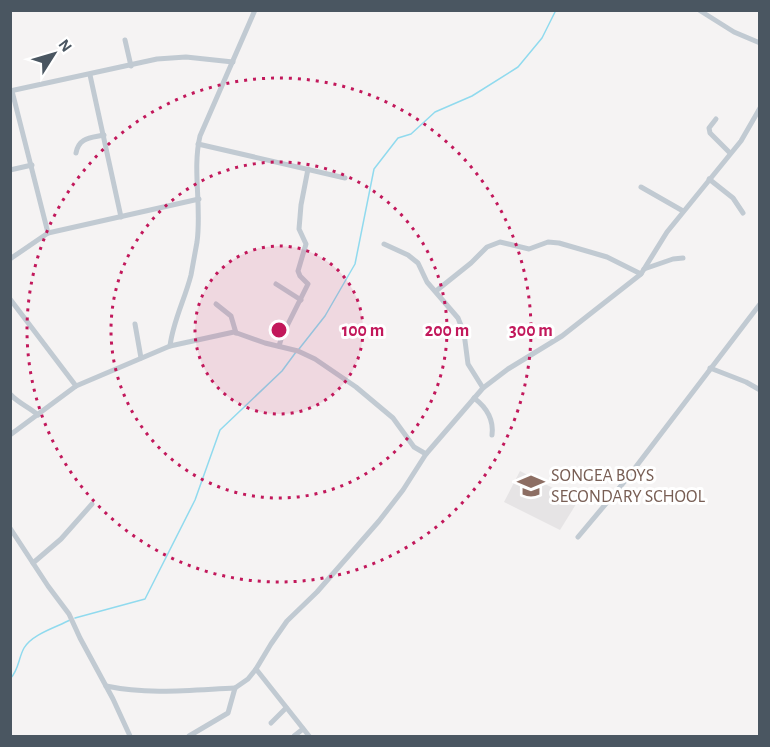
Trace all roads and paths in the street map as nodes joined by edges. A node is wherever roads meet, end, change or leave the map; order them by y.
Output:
1 (255, 10) edge
2 (699, 10) edge
3 (125, 40) dead end
4 (759, 43) edge
5 (233, 62) junction
6 (131, 66) junction
7 (90, 75) junction
8 (11, 91) edge
9 (759, 108) edge
10 (716, 119) dead end
11 (104, 135) junction
12 (198, 144) junction
13 (76, 153) dead end
14 (730, 153) junction
15 (32, 165) junction
16 (308, 169) junction
17 (10, 170) edge
18 (345, 178) dead end
19 (709, 178) junction
20 (641, 187) dead end
21 (199, 200) junction
22 (683, 211) junction
23 (743, 213) dead end
24 (121, 217) junction
25 (48, 233) junction
26 (384, 243) dead end
27 (657, 249) junction
28 (683, 258) dead end
29 (10, 259) edge
30 (665, 262) junction
31 (643, 272) junction
32 (276, 284) dead end
33 (436, 291) junction
34 (10, 299) edge
35 (302, 300) junction
36 (216, 304) dead end
37 (759, 304) edge
38 (135, 324) dead end
39 (236, 333) junction
40 (170, 346) junction
41 (279, 346) junction
42 (141, 358) junction
43 (710, 369) junction
44 (76, 386) junction
45 (483, 388) junction
46 (759, 390) edge
47 (10, 394) edge
48 (474, 398) junction
49 (38, 415) junction
50 (10, 435) edge
51 (492, 435) dead end
52 (426, 454) junction
53 (92, 504) dead end
54 (10, 528) edge
55 (578, 537) dead end
56 (33, 563) junction
57 (256, 669) junction
58 (106, 686) junction
59 (235, 688) junction
60 (286, 708) junction
61 (271, 723) dead end
62 (303, 729) junction
63 (130, 736) edge
64 (189, 736) edge
65 (294, 736) edge
66 (309, 736) edge

1 - 5 street
2 - 4 street
3 - 6 street
5 - 6 street
5 - 12 street
6 - 7 street
7 - 8 street
7 - 11 street
8 - 15 street
9 - 14 street
10 - 14 street
11 - 13 street
11 - 24 street
12 - 16 street
12 - 21 street
14 - 19 street
15 - 17 street
15 - 25 street
16 - 18 street
16 - 35 street
19 - 22 street
19 - 23 street
20 - 22 street
21 - 24 street
21 - 40 street
22 - 27 street
24 - 25 street
25 - 29 street
26 - 33 street
27 - 30 street
27 - 31 street
28 - 30 street
30 - 31 street
31 - 33 street
31 - 45 street
32 - 35 street
33 - 45 street
34 - 44 street
35 - 41 street
36 - 39 street
37 - 43 street
38 - 42 street
39 - 40 street
39 - 41 street
40 - 42 street
41 - 52 street
42 - 44 street
43 - 46 street
43 - 55 street
44 - 49 street
45 - 48 street
47 - 49 street
48 - 51 street
48 - 52 street
49 - 50 street
52 - 57 street
53 - 56 street
54 - 56 street
56 - 58 street
57 - 59 street
57 - 60 street
58 - 59 street
58 - 63 street
59 - 64 street
60 - 61 street
60 - 62 street
62 - 65 street
62 - 66 street

